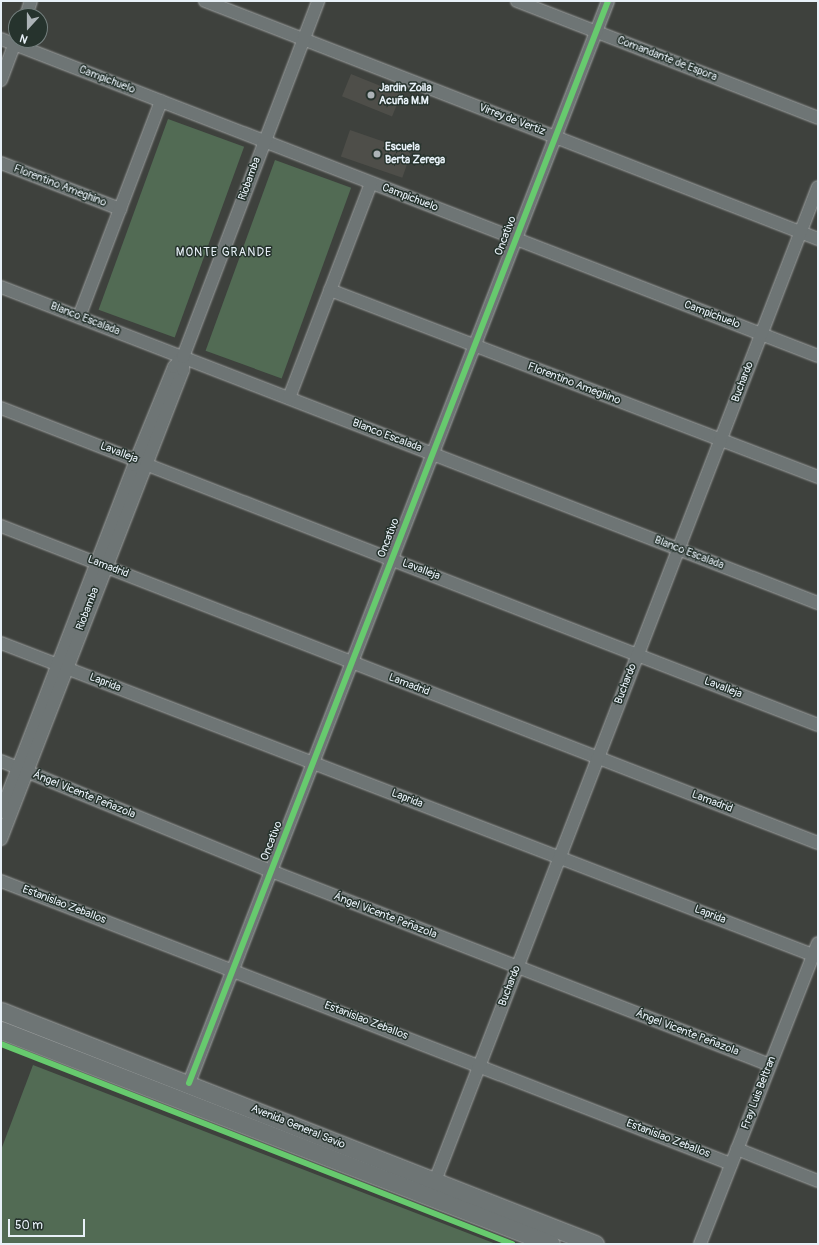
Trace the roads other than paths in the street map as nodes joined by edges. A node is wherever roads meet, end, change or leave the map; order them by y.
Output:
1 (205, 1) edge
2 (318, 1) edge
3 (517, 1) edge
4 (608, 1) edge
5 (596, 32) junction
6 (303, 39) junction
7 (14, 48) edge
8 (31, 48) edge
9 (1, 80) edge
10 (161, 101) junction
11 (818, 118) edge
12 (556, 137) junction
13 (264, 141) junction
14 (1, 163) edge
15 (371, 182) junction
16 (818, 187) edge
17 (120, 210) junction
18 (801, 232) junction
19 (516, 239) junction
20 (818, 239) edge
21 (1, 287) edge
22 (330, 290) junction
23 (79, 317) junction
24 (761, 334) junction
25 (474, 346) junction
26 (818, 356) edge
27 (183, 357) junction
28 (289, 398) junction
29 (1, 408) edge
30 (721, 440) junction
31 (433, 454) junction
32 (140, 462) junction
33 (818, 477) edge
34 (1, 526) edge
35 (678, 549) junction
36 (392, 559) junction
37 (101, 564) junction
38 (818, 603) edge
39 (1, 643) edge
40 (638, 655) junction
41 (352, 662) junction
42 (61, 666) junction
43 (818, 725) edge
44 (598, 758) junction
45 (1, 761) edge
46 (313, 763) junction
47 (22, 769) junction
48 (1, 812) edge
49 (1, 839) edge
50 (818, 843) edge
51 (560, 858) junction
52 (271, 871) junction
53 (1, 881) edge
54 (818, 943) edge
55 (813, 955) junction
56 (517, 967) junction
57 (233, 970) junction
58 (1, 1011) edge
59 (1, 1030) edge
60 (479, 1065) junction
61 (770, 1065) junction
62 (189, 1083) junction
63 (737, 1150) junction
64 (731, 1164) junction
65 (435, 1181) junction
66 (818, 1181) edge
67 (551, 1244) edge
68 (594, 1244) edge
69 (700, 1244) edge

1 - 6 street, Virrey de Vertiz
2 - 6 street, Riobamba
3 - 5 street, Comandante de Espora
4 - 5 street, Oncativo
5 - 11 street, Comandante de Espora
5 - 12 street, Oncativo
6 - 12 street, Virrey de Vertiz
6 - 13 street, Riobamba
7 - 9 street
8 - 10 street, Campichuelo
10 - 13 street, Campichuelo
10 - 17 street
12 - 18 street, Virrey de Vertiz
12 - 19 street, Oncativo
13 - 15 street, Campichuelo
13 - 27 street, Riobamba
14 - 17 street, Florentino Ameghino
15 - 19 street, Campichuelo
15 - 22 street
16 - 18 street, Buchardo
17 - 23 street
18 - 20 street, Virrey de Vertiz
18 - 24 street, Buchardo
19 - 24 street, Campichuelo
19 - 25 street, Oncativo
21 - 23 street, Blanco Escalada
22 - 25 street, Florentino Ameghino
22 - 28 street
23 - 27 street, Blanco Escalada
24 - 26 street, Campichuelo
24 - 30 street, Buchardo
25 - 30 street, Florentino Ameghino
25 - 31 street, Oncativo
27 - 28 street, Blanco Escalada
27 - 32 street, Riobamba
28 - 31 street, Blanco Escalada
29 - 32 street, Lavalleja
30 - 33 street, Florentino Ameghino
30 - 35 street, Buchardo
31 - 35 street, Blanco Escalada
31 - 36 street, Oncativo
32 - 36 street, Lavalleja
32 - 37 street, Riobamba
34 - 37 street, Lamadrid
35 - 38 street, Blanco Escalada
35 - 40 street, Buchardo
36 - 40 street, Lavalleja
36 - 41 street, Oncativo
37 - 41 street, Lamadrid
37 - 42 street, Riobamba
39 - 42 street, Laprida
40 - 43 street, Lavalleja
40 - 44 street, Buchardo
41 - 44 street, Lamadrid
41 - 46 street, Oncativo
42 - 46 street, Laprida
42 - 47 street, Riobamba
44 - 50 street, Lamadrid
44 - 51 street, Buchardo
45 - 47 street, Ángel Vicente Peñazola
46 - 51 street, Laprida
46 - 52 street, Oncativo
47 - 48 street, Riobamba
47 - 49 street, Riobamba
47 - 52 street, Ángel Vicente Peñazola
51 - 55 street, Laprida
51 - 56 street, Buchardo
52 - 56 street, Ángel Vicente Peñazola
52 - 57 street, Oncativo
53 - 57 street, Estanislao Zeballos
54 - 55 street, Fray Luis Beltran
55 - 61 street, Fray Luis Beltran
56 - 60 street, Buchardo
56 - 61 street, Ángel Vicente Peñazola
57 - 60 street, Estanislao Zeballos
57 - 62 street, Oncativo
58 - 62 main road, Avenida General Savio
59 - 67 main road, Avenida General Savio
60 - 64 street, Estanislao Zeballos
60 - 65 street, Buchardo
61 - 63 street, Fray Luis Beltran
62 - 65 main road, Avenida General Savio
63 - 64 street, Fray Luis Beltran
63 - 66 street
64 - 69 street, Fray Luis Beltran
65 - 68 main road, Avenida General Savio

